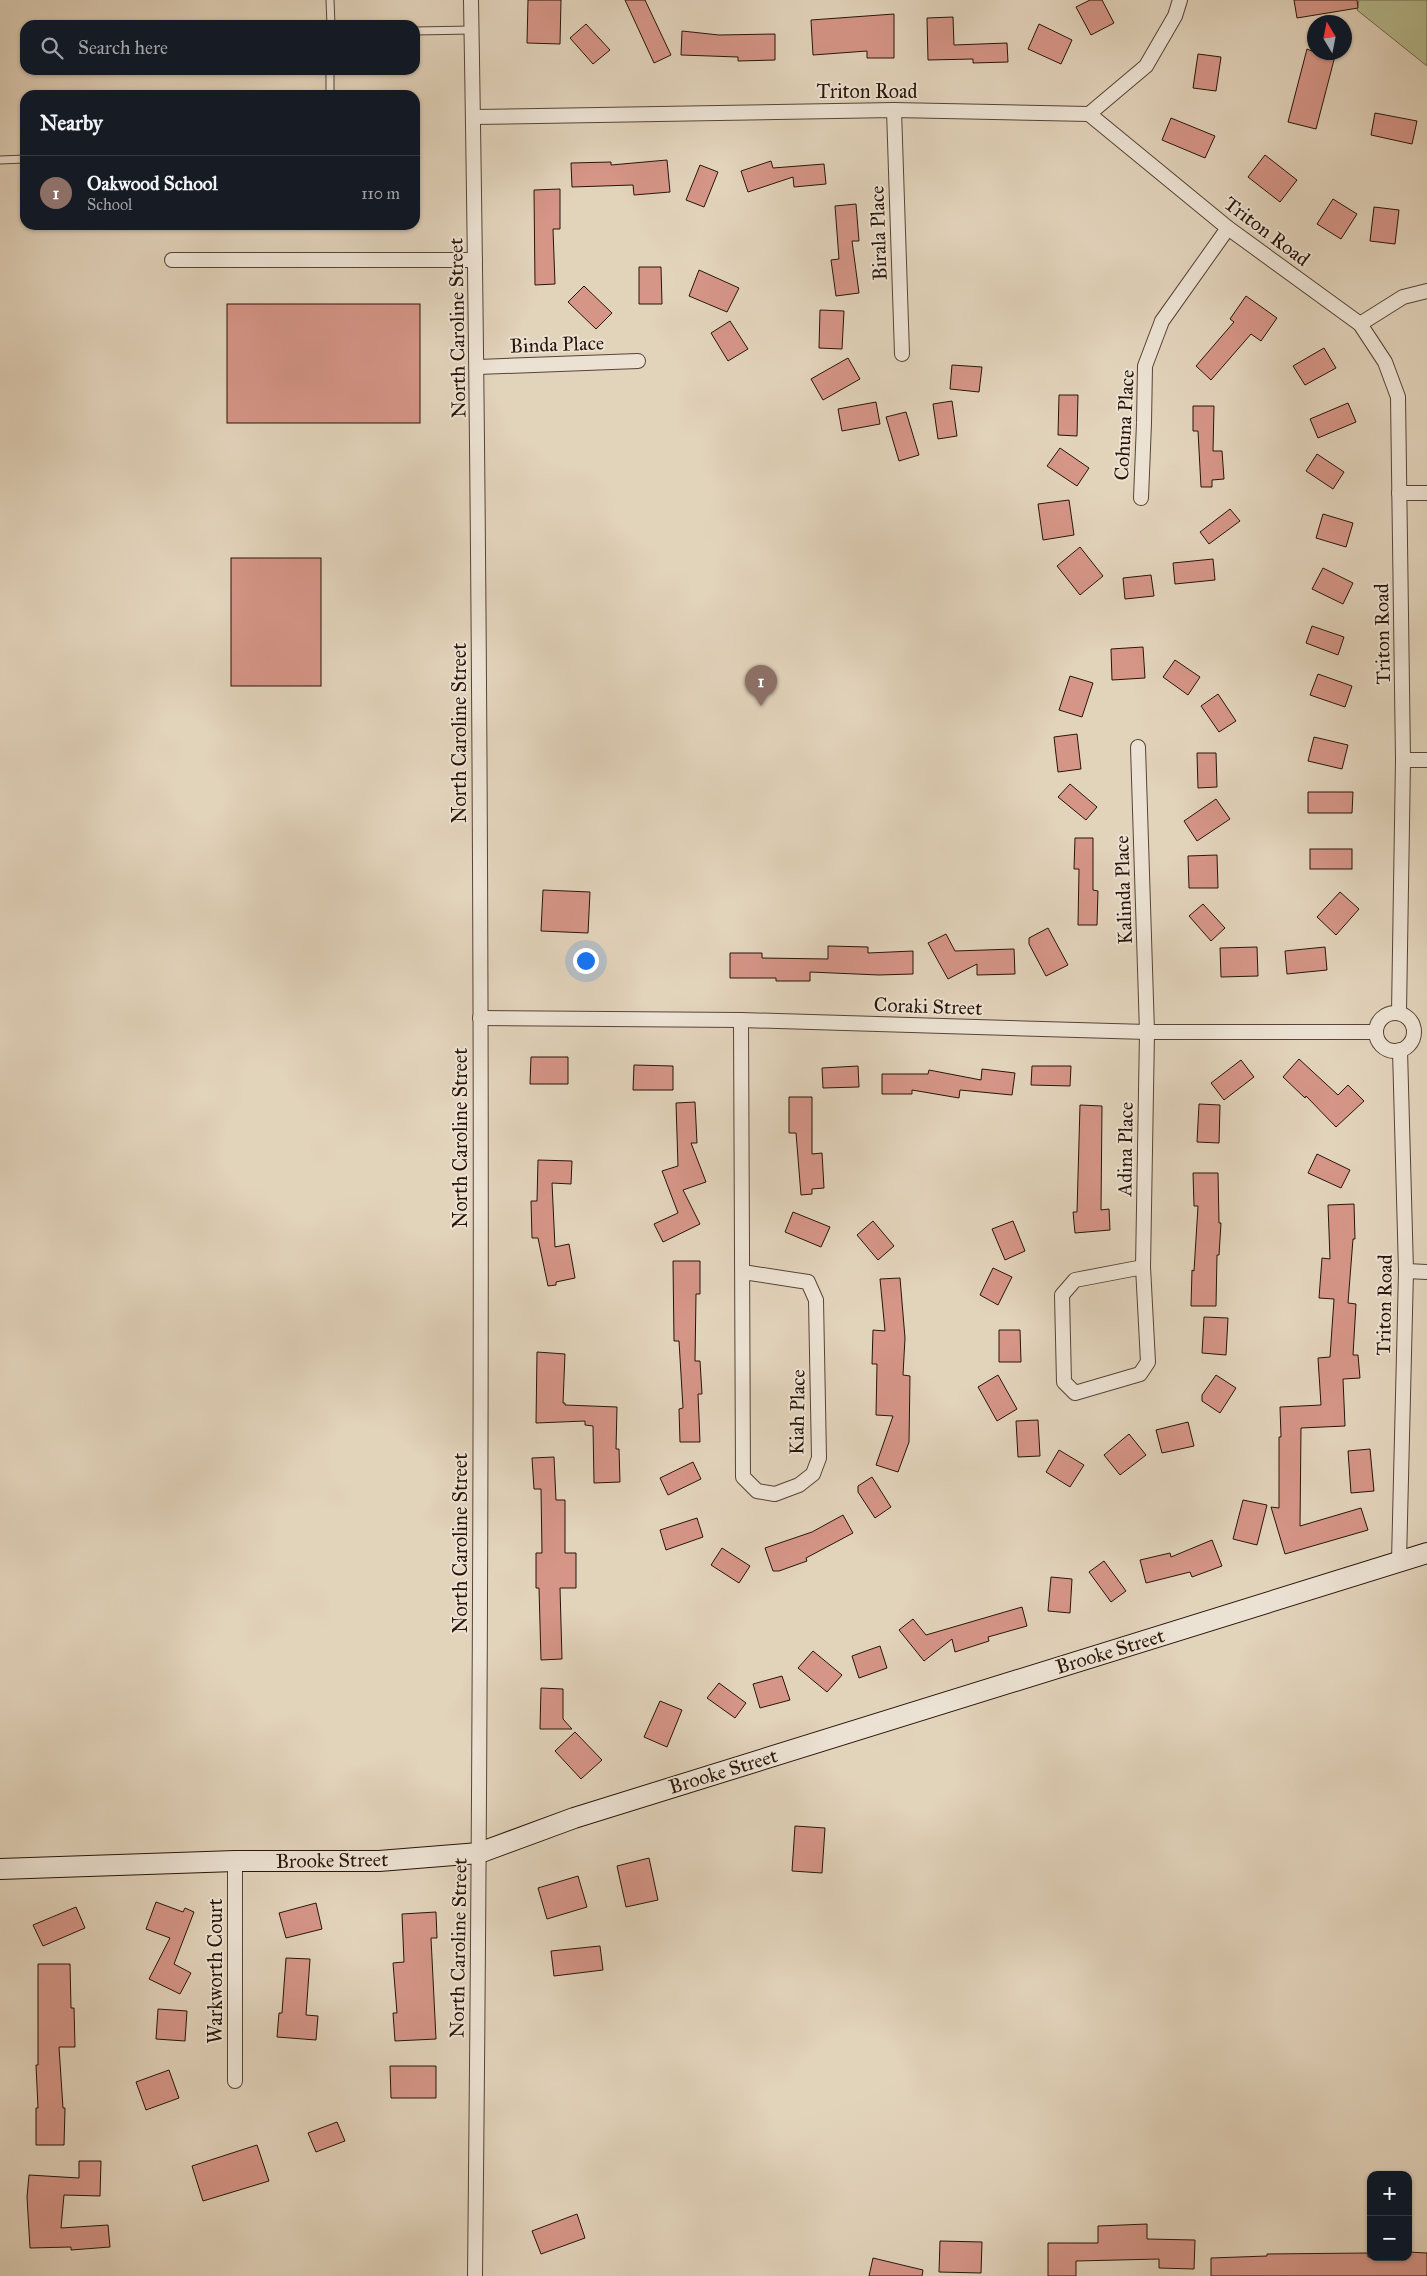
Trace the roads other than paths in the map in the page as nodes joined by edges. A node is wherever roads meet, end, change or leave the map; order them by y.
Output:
1 (330, 0) edge
2 (471, 0) edge
3 (1180, 0) edge
4 (330, 20) edge
5 (472, 30) junction
6 (420, 31) edge
7 (330, 75) edge
8 (330, 90) edge
9 (894, 110) junction
10 (1089, 114) junction
11 (474, 117) junction
12 (20, 159) edge
13 (0, 160) edge
14 (1228, 228) junction
15 (172, 260) dead end
16 (475, 260) junction
17 (1427, 291) edge
18 (1360, 324) junction
19 (902, 354) dead end
20 (638, 361) dead end
21 (478, 367) junction
22 (1399, 493) junction
23 (1427, 493) edge
24 (1140, 498) dead end
25 (1138, 747) dead end
26 (1403, 760) junction
27 (1427, 760) edge
28 (1399, 1013) junction
29 (480, 1018) junction
30 (741, 1020) junction
31 (1147, 1032) junction
32 (1375, 1032) junction
33 (1400, 1050) junction
34 (1143, 1267) junction
35 (1406, 1271) junction
36 (743, 1272) junction
37 (1427, 1272) edge
38 (1427, 1553) edge
39 (1399, 1561) junction
40 (479, 1853) junction
41 (235, 1861) junction
42 (0, 1868) edge
43 (235, 2081) dead end
44 (475, 2276) edge

1 - 4 lane
2 - 5 street, North Caroline Street
3 - 10 street
5 - 6 lane
5 - 11 street, North Caroline Street
7 - 8 lane
9 - 10 street, Triton Road
9 - 11 street, Triton Road
9 - 19 street, Birala Place
10 - 14 street, Triton Road
11 - 16 street, North Caroline Street
12 - 13 lane
14 - 18 street, Triton Road
14 - 24 street, Cohuna Place
15 - 16 street
16 - 21 street, North Caroline Street
17 - 18 street
18 - 22 street, Triton Road
20 - 21 street, Binda Place
21 - 29 street, North Caroline Street
22 - 23 street
22 - 26 street, Triton Road
25 - 31 street, Kalinda Place
26 - 27 street
26 - 28 street, Triton Road
28 - 32 street
28 - 33 street
29 - 30 street, Coraki Street
29 - 40 street, North Caroline Street
30 - 31 street, Coraki Street
30 - 36 street, Kiah Place
31 - 32 street, Coraki Street
31 - 34 street, Adina Place
32 - 33 street
33 - 35 street, Triton Road
34 - 34 street, Adina Place
35 - 37 street
35 - 39 street, Triton Road
36 - 36 street, Kiah Place
38 - 39 street, Brooke Street
39 - 40 street, Brooke Street
40 - 41 street, Brooke Street
40 - 44 street, North Caroline Street
41 - 42 street, Brooke Street
41 - 43 street, Warkworth Court

